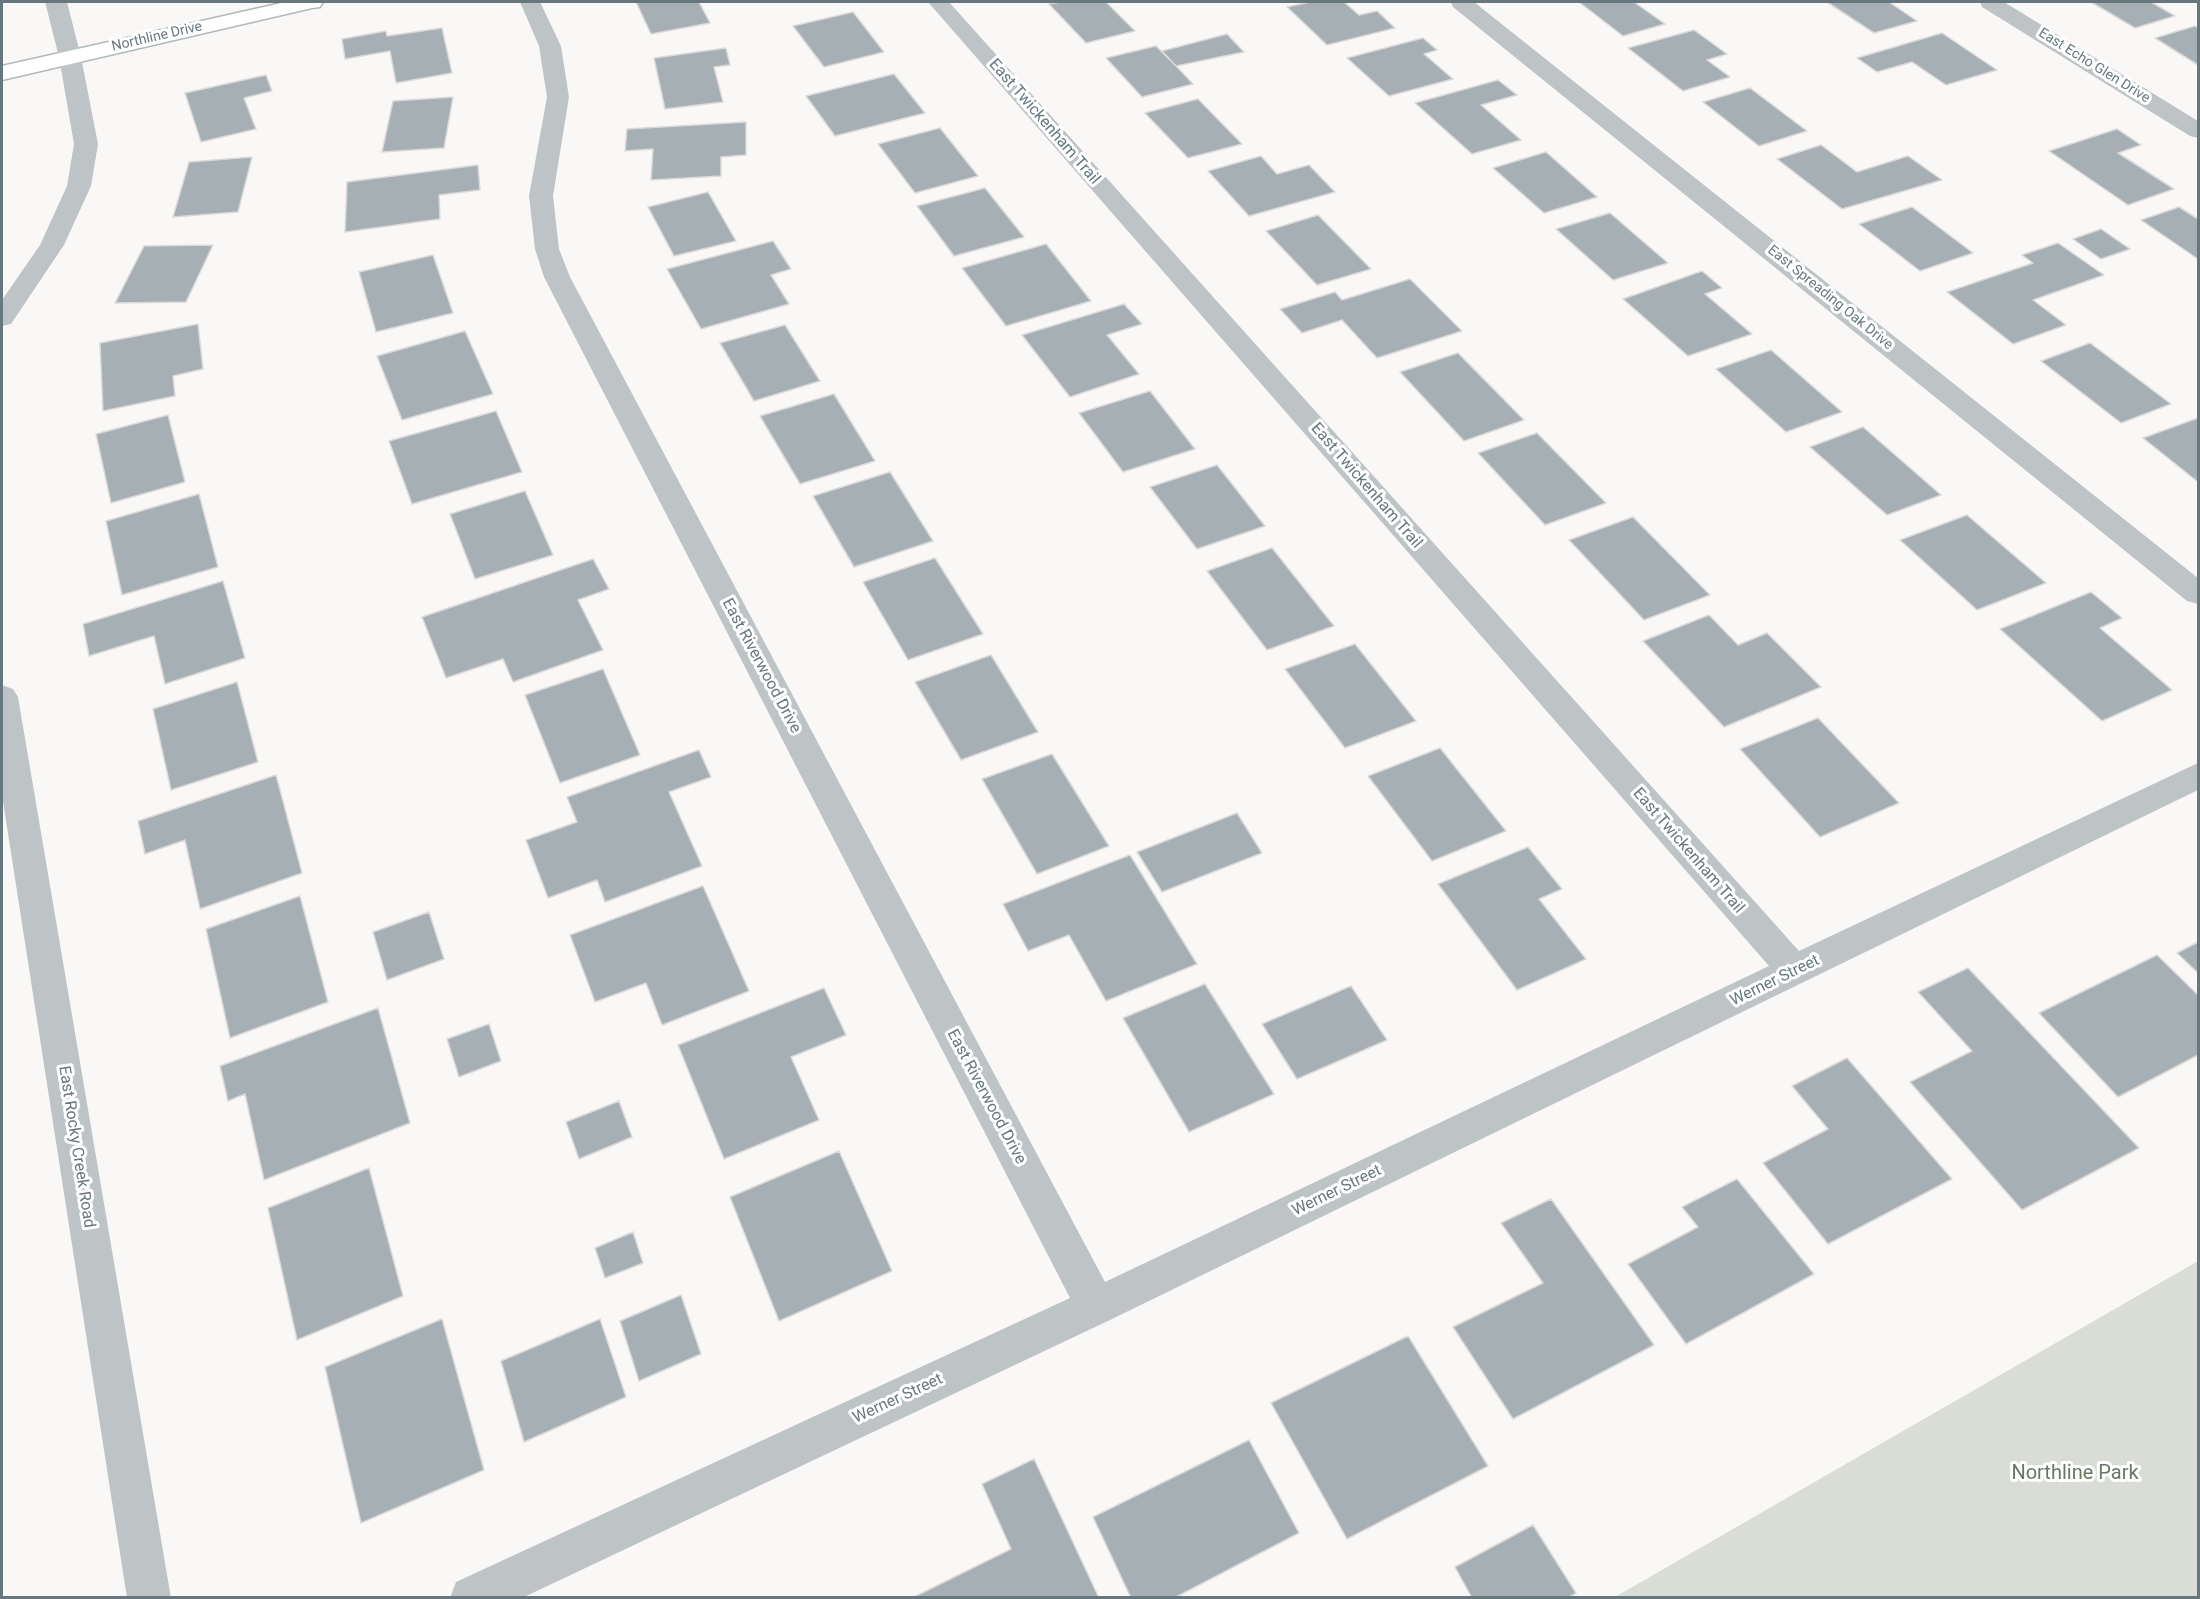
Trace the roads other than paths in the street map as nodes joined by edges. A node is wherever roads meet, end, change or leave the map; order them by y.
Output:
1 (56, 2) edge
2 (312, 2) edge
3 (530, 2) edge
4 (938, 2) edge
5 (1461, 2) edge
6 (1990, 2) edge
7 (70, 57) junction
8 (2, 73) edge
9 (2199, 131) edge
10 (2, 318) edge
11 (2199, 594) edge
12 (2, 697) edge
13 (2199, 777) edge
14 (1795, 971) junction
15 (1096, 1306) junction
16 (149, 1598) edge
17 (472, 1598) edge

1 - 7 street
2 - 7 street, Northline Drive
3 - 15 street, East Riverwood Drive
4 - 14 street, East Twickenham Trail
5 - 11 street, East Spreading Oak Drive
6 - 9 street, East Echo Glen Drive
7 - 8 street, Northline Drive
7 - 10 street
12 - 16 street, East Rocky Creek Road
13 - 14 street, Werner Street
14 - 15 street, Werner Street
15 - 17 street, Werner Street

